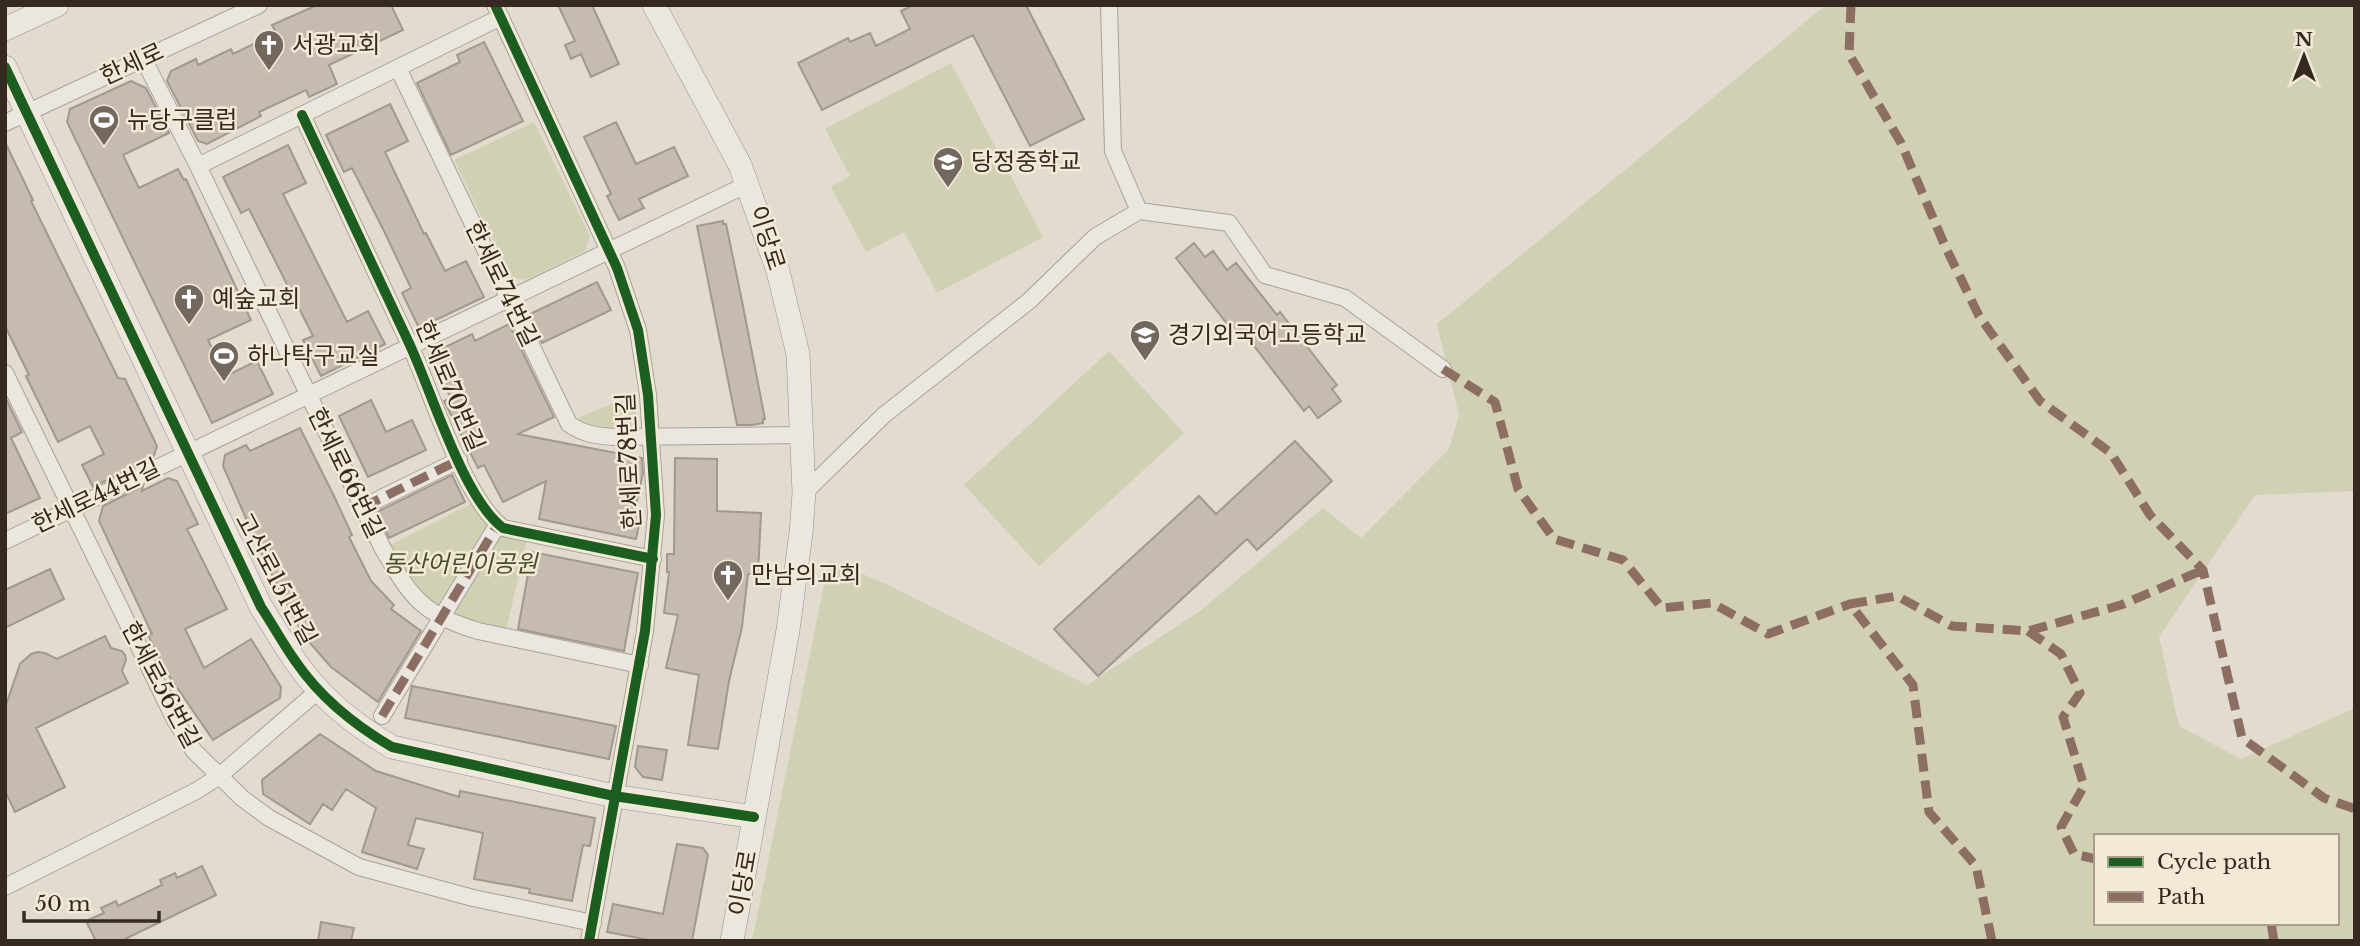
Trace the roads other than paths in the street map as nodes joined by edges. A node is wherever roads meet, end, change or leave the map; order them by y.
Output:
1 (57, 5) edge
2 (259, 5) edge
3 (654, 5) edge
4 (1109, 5) edge
5 (498, 11) edge
6 (5, 29) edge
7 (143, 58) junction
8 (5, 67) edge
9 (398, 68) junction
10 (27, 112) junction
11 (302, 115) junction
12 (5, 122) edge
13 (198, 166) junction
14 (748, 184) junction
15 (1139, 211) junction
16 (610, 250) junction
17 (509, 298) junction
18 (410, 345) junction
19 (1443, 369) dead end
20 (5, 373) edge
21 (308, 394) junction
22 (802, 435) junction
23 (652, 438) junction
24 (187, 451) junction
25 (459, 460) junction
26 (804, 493) junction
27 (362, 507) junction
28 (71, 509) junction
29 (498, 524) junction
30 (5, 541) edge
31 (653, 559) junction
32 (442, 617) junction
33 (640, 665) junction
34 (319, 691) junction
35 (382, 716) dead end
36 (218, 777) junction
37 (614, 796) junction
38 (754, 817) junction
39 (5, 887) edge
40 (593, 923) junction
41 (589, 941) edge
42 (732, 941) edge

1 - 6 street
2 - 7 street, 한세로
3 - 14 street, 이당로
4 - 15 street
5 - 9 street
5 - 16 street, 한세로78번길
7 - 10 street, 한세로
7 - 13 street, 한세로66번길
8 - 10 street, 고산로151번길
9 - 11 street
9 - 17 street, 한세로74번길
10 - 12 street, 한세로
10 - 24 street, 고산로151번길
11 - 13 street
11 - 18 street, 한세로70번길
13 - 21 street, 한세로66번길
14 - 16 street, 한세로44번길
14 - 22 street, 이당로
15 - 19 street
15 - 26 street
16 - 17 street, 한세로44번길
16 - 23 street, 한세로78번길
17 - 18 street, 한세로44번길
17 - 23 street, 한세로74번길
18 - 21 street, 한세로44번길
18 - 25 street, 한세로70번길
20 - 28 street, 한세로56번길
21 - 24 street, 한세로44번길
21 - 27 street, 한세로66번길
22 - 23 street, 한세로74번길
22 - 26 street, 이당로
23 - 31 street, 한세로78번길
24 - 28 street, 한세로44번길
24 - 34 street, 고산로151번길
25 - 27 street
25 - 29 street, 한세로70번길
26 - 38 street, 이당로
27 - 32 street, 한세로66번길
28 - 30 street, 한세로44번길
28 - 36 street, 한세로56번길
29 - 31 street
29 - 32 street
31 - 33 street, 한세로78번길
32 - 33 street, 한세로66번길
32 - 35 street
33 - 37 street, 한세로78번길
34 - 36 street
34 - 37 street, 고산로151번길
36 - 39 street
36 - 40 street, 한세로56번길
37 - 38 street, 고산로151번길
37 - 40 street, 한세로78번길
38 - 42 street, 이당로
40 - 41 street, 한세로78번길

